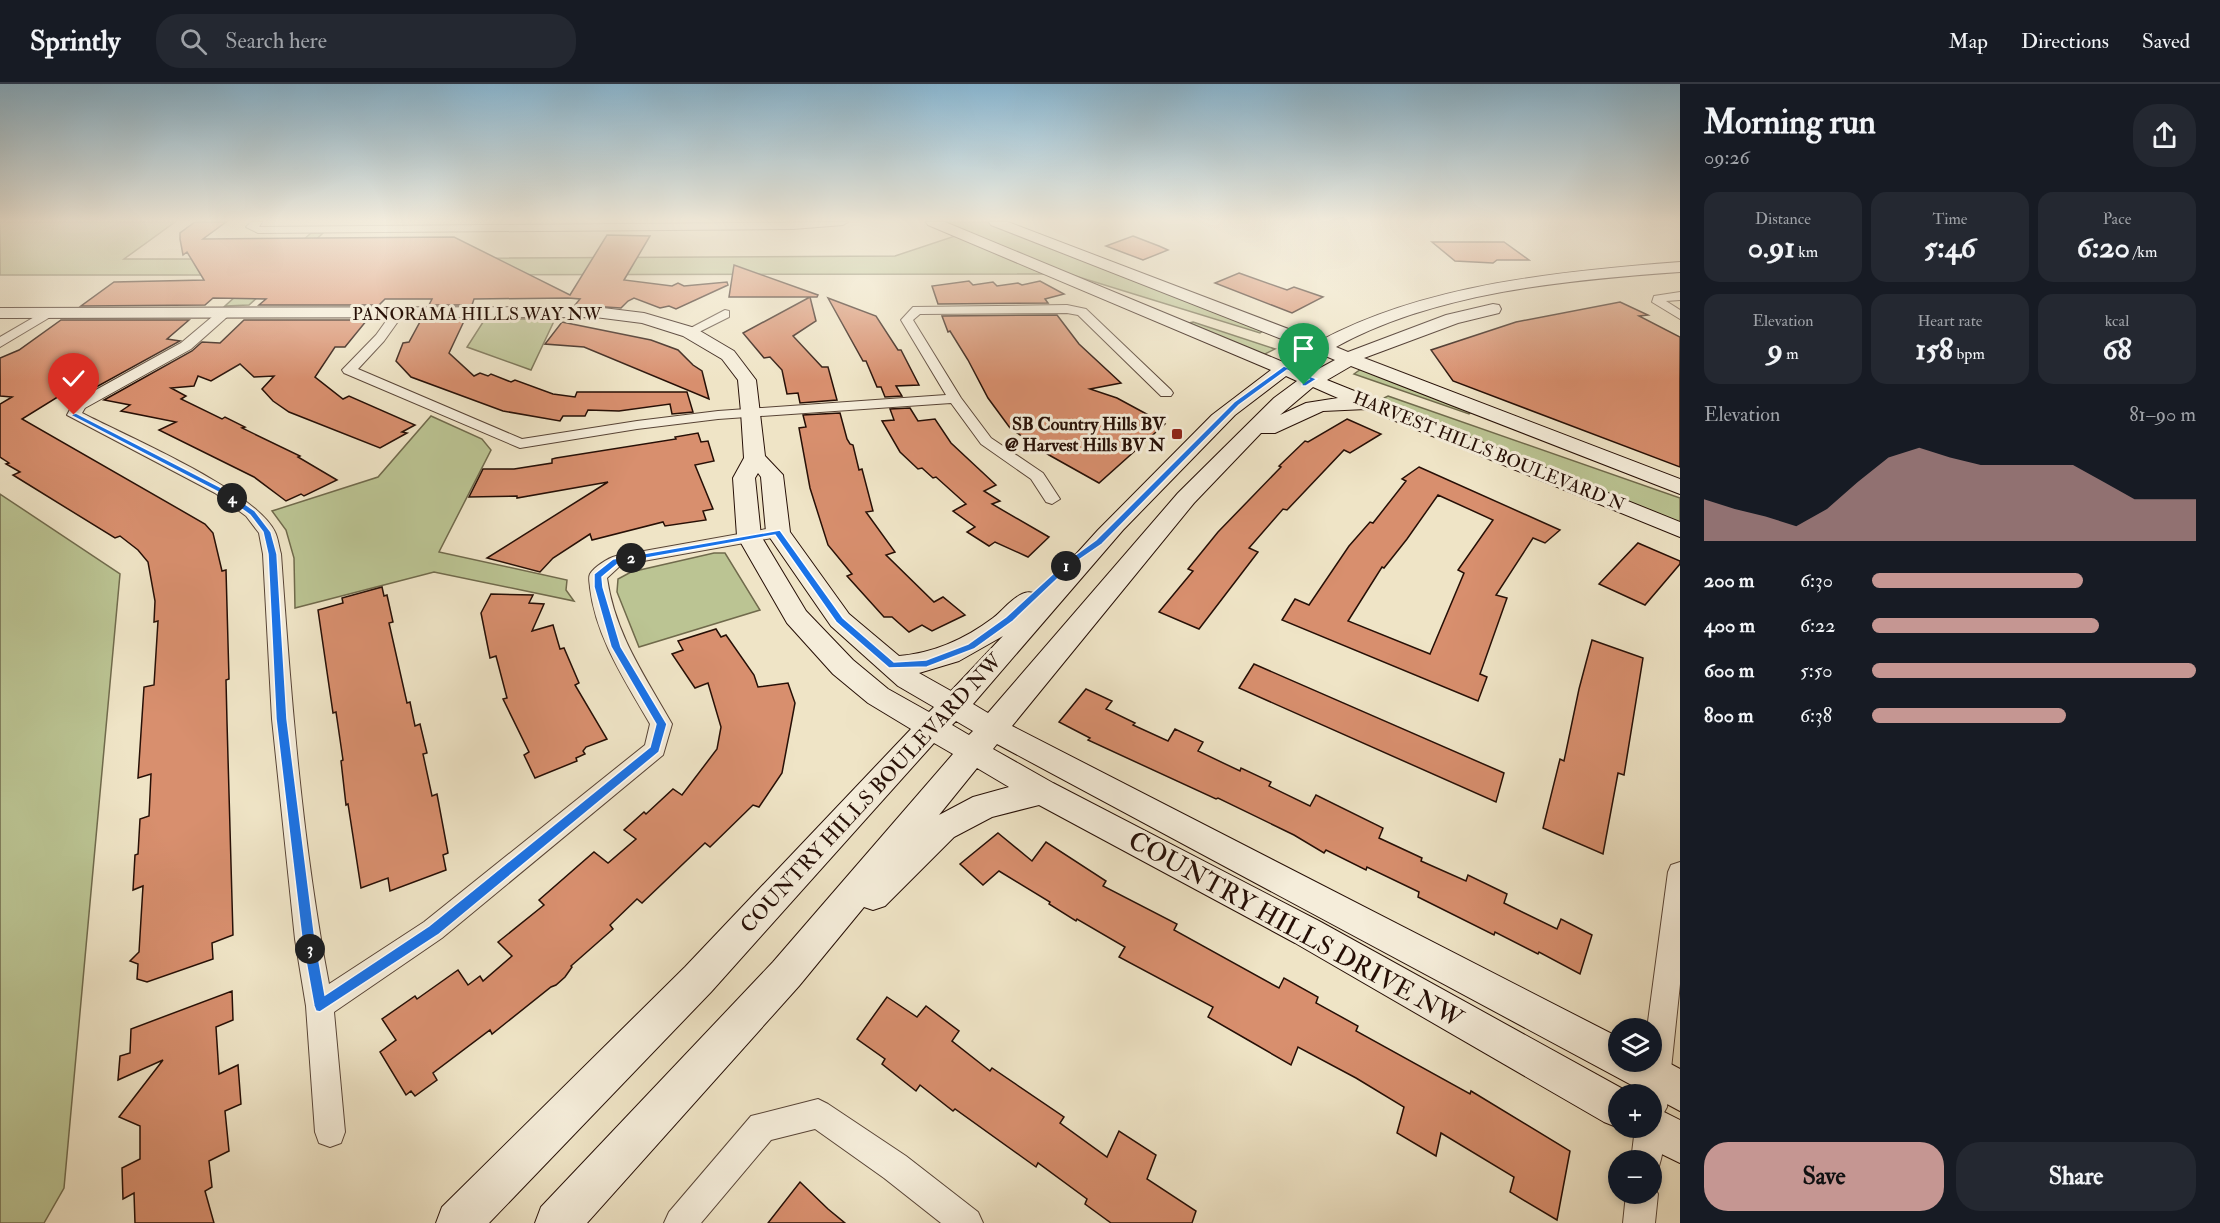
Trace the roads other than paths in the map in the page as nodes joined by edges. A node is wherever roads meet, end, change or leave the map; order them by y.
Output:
1 (1060, 275) edge
2 (1061, 275) edge
3 (1134, 275) edge
4 (1588, 275) edge
5 (1680, 279) edge
6 (1680, 296) edge
7 (1532, 300) dead end
8 (1513, 304) dead end
9 (1137, 309) junction
10 (0, 313) edge
11 (48, 313) junction
12 (398, 313) junction
13 (223, 314) junction
14 (725, 314) dead end
15 (1402, 314) junction
16 (1680, 315) edge
17 (1260, 324) junction
18 (689, 332) junction
19 (1406, 335) junction
20 (0, 343) edge
21 (1316, 350) junction
22 (1348, 358) junction
23 (1286, 368) junction
24 (1319, 376) junction
25 (1166, 393) dead end
26 (955, 399) junction
27 (1237, 403) junction
28 (1376, 405) junction
29 (751, 412) junction
30 (1592, 454) junction
31 (755, 458) junction
32 (1198, 485) junction
33 (1680, 490) edge
34 (1052, 499) dead end
35 (1680, 530) edge
36 (777, 532) junction
37 (749, 536) junction
38 (1099, 542) junction
39 (892, 666) junction
40 (942, 717) junction
41 (982, 739) junction
42 (1042, 792) junction
43 (1680, 872) edge
44 (786, 974) junction
45 (320, 1006) junction
46 (1608, 1053) edge
47 (1653, 1084) edge
48 (1608, 1102) edge
49 (330, 1132) dead end
50 (1662, 1133) edge
51 (1680, 1142) edge
52 (1641, 1204) edge
53 (458, 1223) edge
54 (557, 1223) edge
55 (680, 1223) edge
56 (967, 1223) edge
57 (1639, 1223) edge

1 - 9 main road, HARVEST HILLS BOULEVARD N
2 - 21 main road
3 - 17 main road
4 - 15 main road
5 - 7 main road
6 - 16 street
8 - 19 main road, COUNTRY HILLS BOULEVARD NW
9 - 23 main road, HARVEST HILLS BOULEVARD N
9 - 27 main road
10 - 11 main road, PANORAMA HILLS WAY NW
11 - 13 main road, PANORAMA HILLS WAY NW
11 - 20 street
12 - 13 main road, PANORAMA HILLS WAY NW
12 - 18 main road, PANORAMA HILLS WAY NW
12 - 29 street
13 - 45 street
14 - 18 street
15 - 17 main road
15 - 21 main road, COUNTRY HILLS BOULEVARD NW
17 - 21 main road
18 - 29 main road, PANORAMA HILLS WAY NW
19 - 22 main road, COUNTRY HILLS BOULEVARD NW
19 - 30 main road
21 - 22 main road, HARVEST HILLS BOULEVARD N
21 - 23 main road, COUNTRY HILLS BOULEVARD NW
22 - 24 main road, COUNTRY HILLS BOULEVARD NW
22 - 30 main road, HARVEST HILLS BOULEVARD N
23 - 24 main road, HARVEST HILLS BOULEVARD N
23 - 27 main road, COUNTRY HILLS BOULEVARD NW
24 - 28 main road, HARVEST HILLS BOULEVARD N
24 - 32 main road, COUNTRY HILLS BOULEVARD NW
24 - 33 main road
25 - 26 street
26 - 29 street
26 - 34 street
27 - 38 main road, COUNTRY HILLS BOULEVARD NW
28 - 32 main road
28 - 35 main road, HARVEST HILLS BOULEVARD N
29 - 31 main road, PANORAMA HILLS WAY NW
30 - 33 main road, HARVEST HILLS BOULEVARD N
31 - 36 main road
31 - 37 main road, PANORAMA HILLS WAY NW
32 - 41 main road, COUNTRY HILLS BOULEVARD NW
36 - 37 street
36 - 39 main road, PANORAMA HILLS WAY NW
37 - 40 main road, PANORAMA HILLS WAY NW
37 - 45 street
38 - 39 main road
38 - 40 main road, COUNTRY HILLS BOULEVARD NW
39 - 40 main road, PANORAMA HILLS WAY NW
40 - 41 main road, PANORAMA HILLS WAY NW
40 - 53 main road, COUNTRY HILLS BOULEVARD NW
41 - 42 main road, COUNTRY HILLS DRIVE NW
41 - 44 main road, COUNTRY HILLS BOULEVARD NW
41 - 46 main road, COUNTRY HILLS DRIVE NW
42 - 44 main road
42 - 48 main road, COUNTRY HILLS DRIVE NW
43 - 47 street
44 - 54 main road, COUNTRY HILLS BOULEVARD NW
45 - 49 street
50 - 51 main road
52 - 57 street
55 - 56 street

